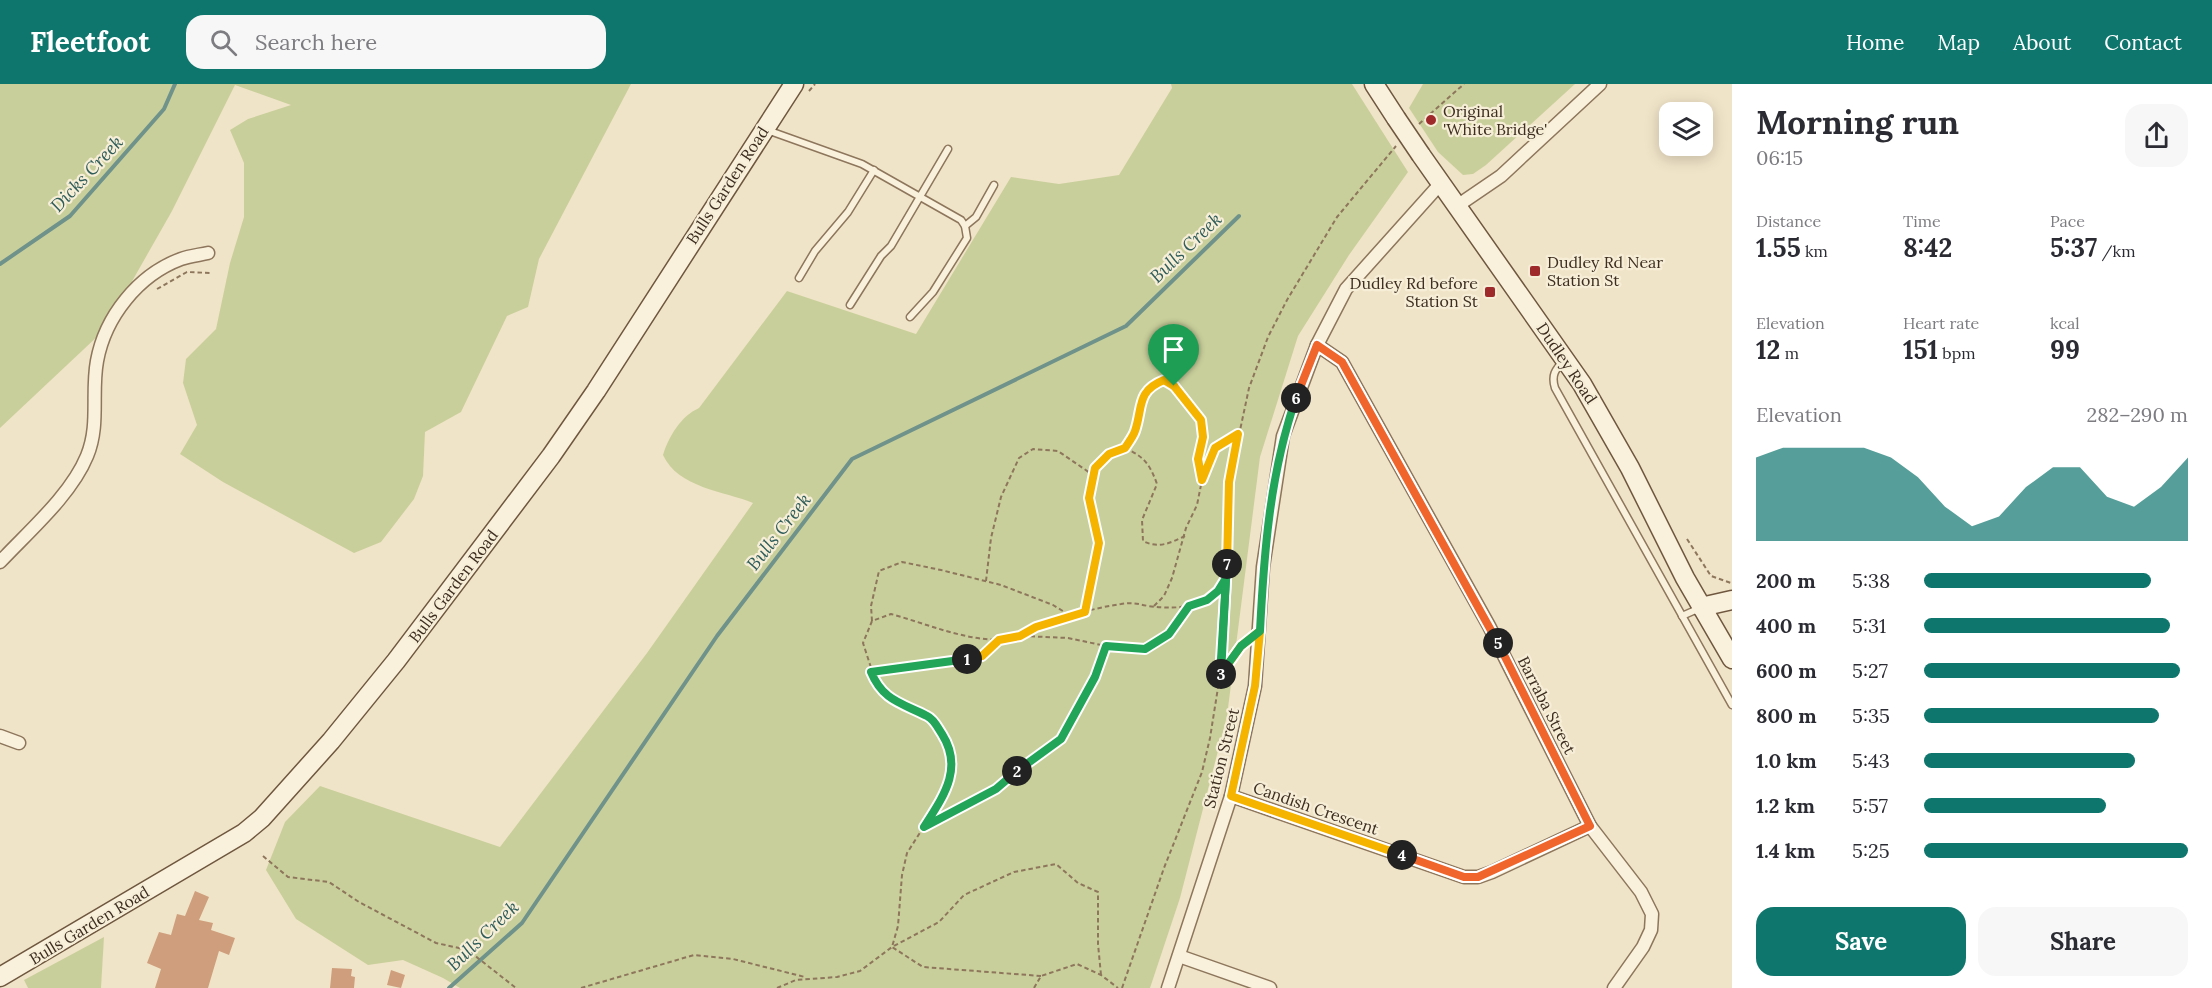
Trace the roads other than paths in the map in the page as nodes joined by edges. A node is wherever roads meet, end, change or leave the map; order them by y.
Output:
1 (794, 84) edge
2 (1374, 84) edge
3 (1600, 84) edge
4 (763, 129) junction
5 (948, 149) dead end
6 (873, 170) junction
7 (1441, 183) junction
8 (994, 185) dead end
9 (922, 197) junction
10 (1457, 206) junction
11 (965, 226) junction
12 (208, 253) dead end
13 (799, 278) dead end
14 (850, 305) dead end
15 (910, 317) dead end
16 (1317, 345) junction
17 (1565, 358) junction
18 (0, 562) edge
19 (1732, 600) edge
20 (1701, 607) junction
21 (1682, 616) junction
22 (1732, 659) edge
23 (1732, 705) edge
24 (0, 736) edge
25 (19, 743) dead end
26 (1231, 796) junction
27 (1590, 826) junction
28 (1179, 956) junction
29 (0, 977) edge
30 (1168, 988) edge
31 (1270, 988) edge
32 (1614, 988) edge

1 - 4 main road, Bulls Garden Road
2 - 7 main road, Dudley Road, bridge
3 - 10 street
4 - 6 lane
4 - 29 main road, Bulls Garden Road
5 - 9 lane
6 - 9 lane
6 - 13 lane
7 - 10 main road, Dudley Road
7 - 16 street, Station Street
8 - 11 lane
9 - 11 lane
9 - 14 lane
10 - 17 main road, Dudley Road
11 - 15 lane
12 - 18 street
16 - 26 street, Station Street
16 - 27 street, Barraba Street
17 - 20 main road, Dudley Road
17 - 21 lane
19 - 20 main road
20 - 21 lane
20 - 22 main road, Dudley Road
21 - 23 lane
24 - 25 street
26 - 27 street, Candish Crescent
26 - 28 street, Station Street
27 - 32 street, Barraba Street
28 - 30 street, Station Street
28 - 31 street

